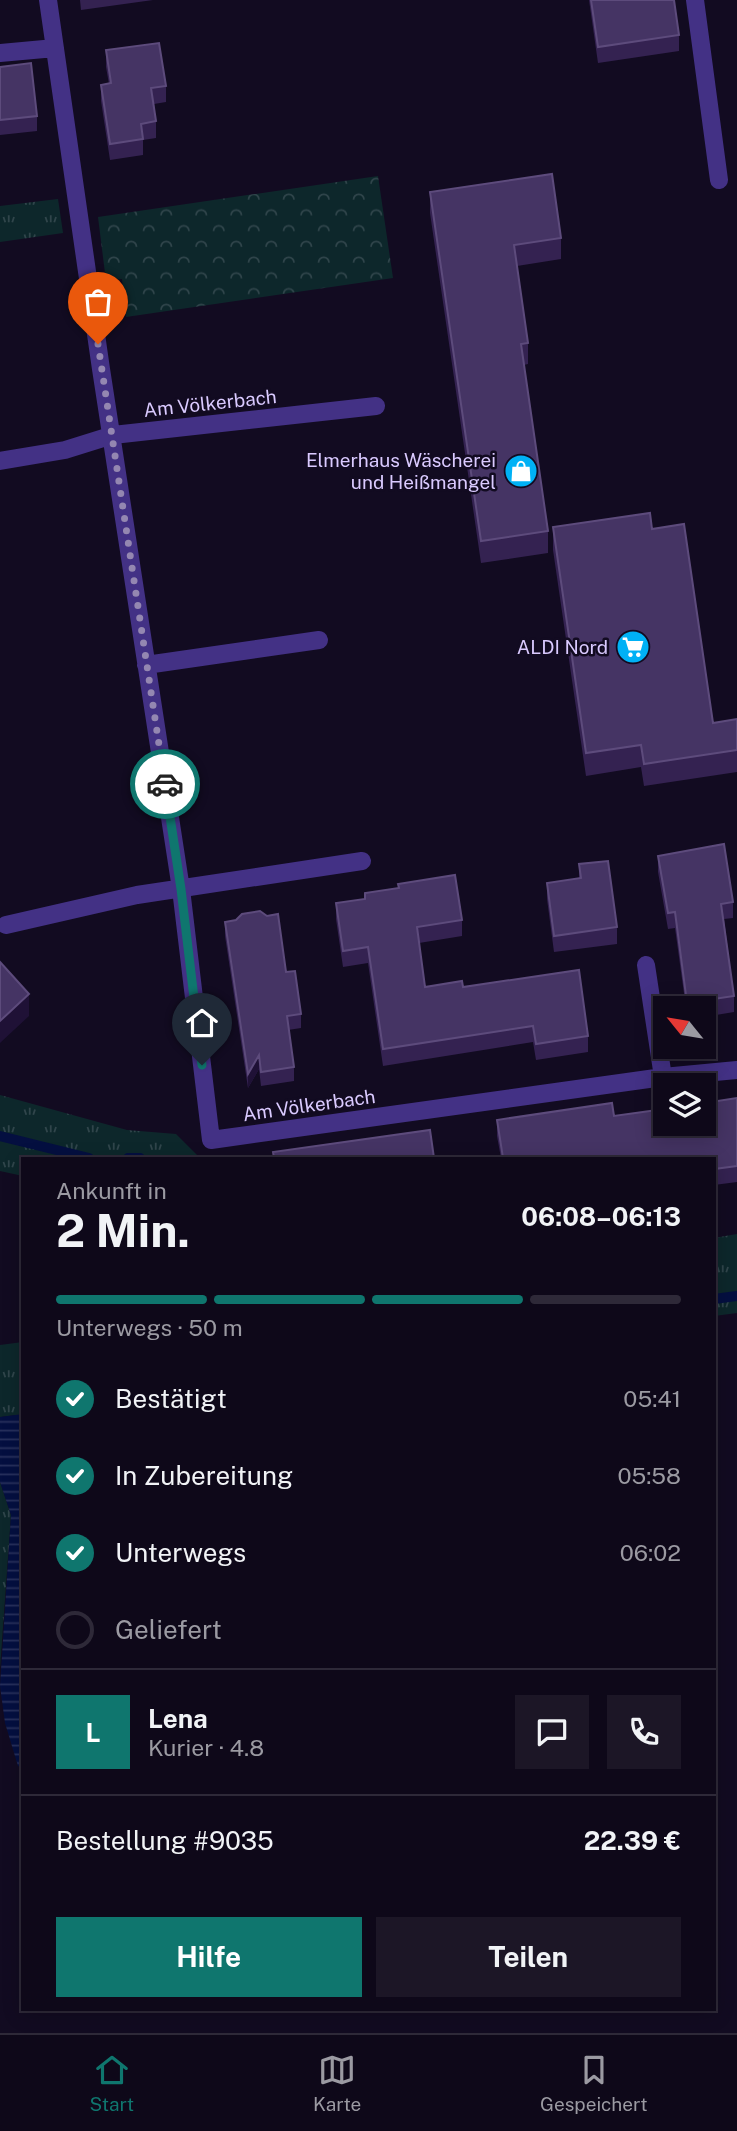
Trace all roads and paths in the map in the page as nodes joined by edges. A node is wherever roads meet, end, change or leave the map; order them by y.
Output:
1 (48, 0) edge
2 (695, 0) edge
3 (55, 48) junction
4 (0, 53) edge
5 (719, 180) dead end
6 (376, 406) dead end
7 (113, 435) junction
8 (0, 461) edge
9 (319, 640) dead end
10 (146, 665) junction
11 (362, 861) dead end
12 (181, 889) junction
13 (6, 925) dead end
14 (646, 965) dead end
15 (737, 1070) edge
16 (662, 1073) edge
17 (705, 1073) edge
18 (653, 1078) edge

1 - 3 street
2 - 5 street
3 - 4 street
3 - 7 street
6 - 7 street, Am Völkerbach
7 - 8 street
7 - 10 street, Am Völkerbach
9 - 10 street
10 - 12 street, Am Völkerbach
11 - 12 street
12 - 13 street
12 - 18 street, Am Völkerbach
14 - 16 street
15 - 17 street, Am Völkerbach

